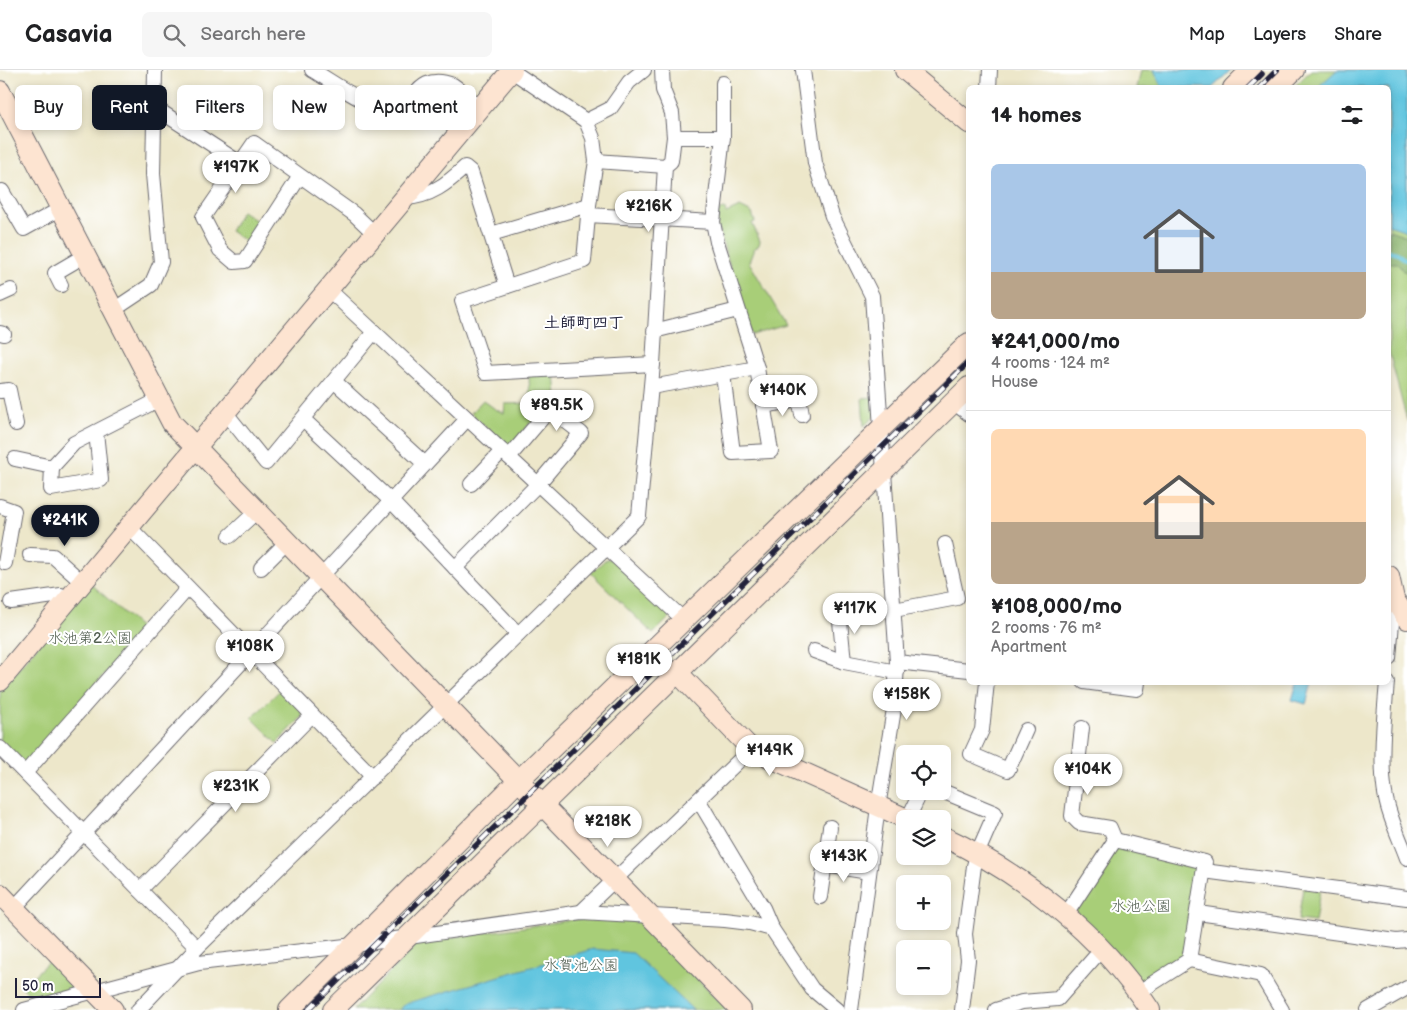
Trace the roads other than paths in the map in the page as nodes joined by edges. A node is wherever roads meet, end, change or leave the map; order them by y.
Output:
1 (155, 70) edge
2 (312, 70) edge
3 (512, 70) edge
4 (644, 70) edge
5 (662, 70) edge
6 (803, 70) edge
7 (905, 70) edge
8 (990, 70) edge
9 (1251, 70) edge
10 (1294, 70) edge
11 (723, 83) dead end
12 (155, 85) edge
13 (989, 85) edge
14 (1236, 85) edge
15 (1279, 85) edge
16 (0, 91) edge
17 (480, 108) junction
18 (167, 115) edge
19 (586, 121) junction
20 (966, 121) edge
21 (154, 130) edge
22 (674, 136) junction
23 (723, 138) junction
24 (596, 161) junction
25 (240, 163) junction
26 (665, 166) junction
27 (300, 176) junction
28 (2, 191) dead end
29 (405, 198) junction
30 (60, 209) junction
31 (588, 210) junction
32 (662, 220) junction
33 (713, 222) junction
34 (375, 234) junction
35 (491, 234) junction
36 (84, 256) junction
37 (61, 285) dead end
38 (507, 286) junction
39 (328, 289) junction
40 (738, 310) junction
41 (112, 311) junction
42 (654, 331) junction
43 (374, 332) junction
44 (966, 346) edge
45 (653, 364) junction
46 (757, 368) junction
47 (723, 374) junction
48 (334, 381) junction
49 (796, 385) dead end
50 (651, 387) junction
51 (0, 392) edge
52 (966, 395) edge
53 (160, 399) junction
54 (798, 400) junction
55 (763, 406) junction
56 (961, 408) edge
57 (225, 412) junction
58 (802, 415) dead end
59 (303, 419) junction
60 (466, 419) junction
61 (16, 424) dead end
62 (882, 428) junction
63 (96, 432) junction
64 (194, 448) junction
65 (506, 454) junction
66 (16, 459) dead end
67 (426, 464) junction
68 (52, 468) junction
69 (883, 472) junction
70 (539, 483) junction
71 (472, 484) dead end
72 (391, 501) junction
73 (0, 506) edge
74 (257, 511) junction
75 (130, 528) junction
76 (230, 536) dead end
77 (287, 542) junction
78 (945, 544) dead end
79 (608, 548) junction
80 (30, 555) dead end
81 (5, 563) dead end
82 (260, 568) dead end
83 (455, 568) junction
84 (320, 577) junction
85 (83, 583) junction
86 (1391, 585) edge
87 (188, 588) junction
88 (68, 599) junction
89 (1394, 599) junction
90 (10, 602) dead end
91 (894, 610) junction
92 (839, 611) dead end
93 (1407, 619) edge
94 (684, 620) junction
95 (518, 634) junction
96 (1391, 634) edge
97 (251, 651) junction
98 (814, 651) dead end
99 (844, 662) junction
100 (897, 667) junction
101 (966, 670) edge
102 (678, 673) junction
103 (0, 681) edge
104 (987, 685) edge
105 (1107, 685) edge
106 (1138, 685) edge
107 (1387, 685) edge
108 (446, 706) junction
109 (312, 715) junction
110 (1082, 728) dead end
111 (1026, 730) dead end
112 (0, 748) edge
113 (751, 749) junction
114 (25, 773) junction
115 (374, 777) junction
116 (519, 780) junction
117 (951, 795) edge
118 (699, 800) junction
119 (541, 805) junction
120 (878, 806) junction
121 (896, 814) edge
122 (830, 827) dead end
123 (84, 833) junction
124 (951, 840) edge
125 (1115, 840) junction
126 (978, 852) junction
127 (1407, 858) edge
128 (825, 864) junction
129 (1204, 871) junction
130 (869, 872) junction
131 (615, 880) junction
132 (140, 890) junction
133 (820, 897) dead end
134 (1407, 898) edge
135 (7, 901) edge
136 (581, 912) junction
137 (1198, 913) junction
138 (651, 915) junction
139 (1065, 916) junction
140 (772, 929) junction
141 (407, 937) junction
142 (1407, 940) edge
143 (354, 944) junction
144 (197, 948) junction
145 (1101, 950) junction
146 (1189, 960) junction
147 (180, 967) junction
148 (1407, 988) edge
149 (94, 990) junction
150 (1138, 992) junction
151 (1058, 1004) edge
152 (24, 1010) edge
153 (113, 1010) edge
154 (138, 1010) edge
155 (289, 1010) edge
156 (333, 1010) edge
157 (741, 1010) edge
158 (837, 1010) edge
159 (851, 1010) edge
160 (962, 1010) edge
161 (996, 1010) edge
162 (1150, 1010) edge
163 (1282, 1010) edge
164 (1368, 1010) edge

1 - 12 street
2 - 17 street
3 - 17 street
3 - 19 street
4 - 19 street
5 - 22 street
6 - 62 street
7 - 20 street
8 - 13 street
9 - 14 street
10 - 15 street
11 - 23 street
16 - 30 street
17 - 29 street
18 - 25 street
19 - 24 street
21 - 41 street
22 - 23 street
22 - 26 street
23 - 33 street
24 - 26 street
24 - 31 street
25 - 27 street
25 - 27 street
26 - 32 street
27 - 34 street
28 - 30 street
29 - 34 street
29 - 35 street
30 - 36 street
31 - 32 street
31 - 35 street
31 - 38 street
32 - 33 street
32 - 42 street
33 - 40 street
34 - 39 street
35 - 38 street
36 - 37 street
36 - 41 street
38 - 45 street
39 - 43 street
39 - 57 street
40 - 42 street
40 - 46 street
41 - 53 street
42 - 45 street
43 - 48 street
43 - 60 street
44 - 62 street
45 - 50 street
46 - 47 street
46 - 55 street
47 - 50 street
47 - 55 street
48 - 59 street
48 - 67 street
49 - 54 street
50 - 79 street
51 - 61 street
52 - 56 street
53 - 63 street
53 - 64 street
54 - 55 street
54 - 58 street
56 - 69 street
57 - 59 street
57 - 64 street
59 - 72 street
60 - 65 street
60 - 67 street
62 - 69 street
62 - 94 street
63 - 68 street
63 - 68 street
64 - 74 street
64 - 75 street
65 - 70 street
65 - 70 street
65 - 71 street
66 - 68 street
67 - 72 street
69 - 91 street
69 - 102 street
70 - 79 street
70 - 83 street
72 - 83 street
72 - 84 street
73 - 81 street
74 - 76 street
74 - 77 street
75 - 85 street
75 - 87 street
77 - 82 street
77 - 84 street
78 - 91 street
79 - 94 street
79 - 95 street
80 - 85 street
83 - 95 street
84 - 97 street
84 - 108 street
85 - 88 street
86 - 89 street
87 - 97 street
87 - 114 street
88 - 90 street
88 - 103 street
89 - 93 street
89 - 96 street
91 - 100 street
92 - 99 street
94 - 116 street
95 - 108 street
97 - 109 street
97 - 123 street
98 - 99 street
99 - 100 street
100 - 101 street
100 - 120 street
102 - 113 street
102 - 119 street
104 - 111 street
105 - 106 street
107 - 127 street
108 - 115 street
108 - 116 street
109 - 115 street
109 - 132 street
110 - 125 street
112 - 114 street
113 - 118 street
113 - 120 street
114 - 123 street
115 - 144 street
116 - 119 street
116 - 143 street
117 - 126 street
118 - 131 street
118 - 140 street
119 - 131 street
119 - 141 street
120 - 121 street
120 - 130 street
122 - 128 street
123 - 132 street
123 - 135 street
124 - 126 street
125 - 129 street
125 - 139 street
126 - 139 street
126 - 160 street
128 - 130 street
128 - 133 street
129 - 134 street
129 - 137 street
130 - 159 street
131 - 136 street
131 - 138 street
132 - 144 street
135 - 149 street
136 - 138 street
136 - 141 street
137 - 142 street
137 - 146 street
138 - 140 street
138 - 157 street
139 - 145 street
140 - 158 street
141 - 143 street
141 - 156 street
143 - 147 street
143 - 155 street
144 - 147 street
145 - 150 street
145 - 151 street
146 - 150 street
146 - 163 street
147 - 149 street
147 - 154 street
148 - 164 street
149 - 152 street
149 - 153 street
150 - 162 street
151 - 161 street

